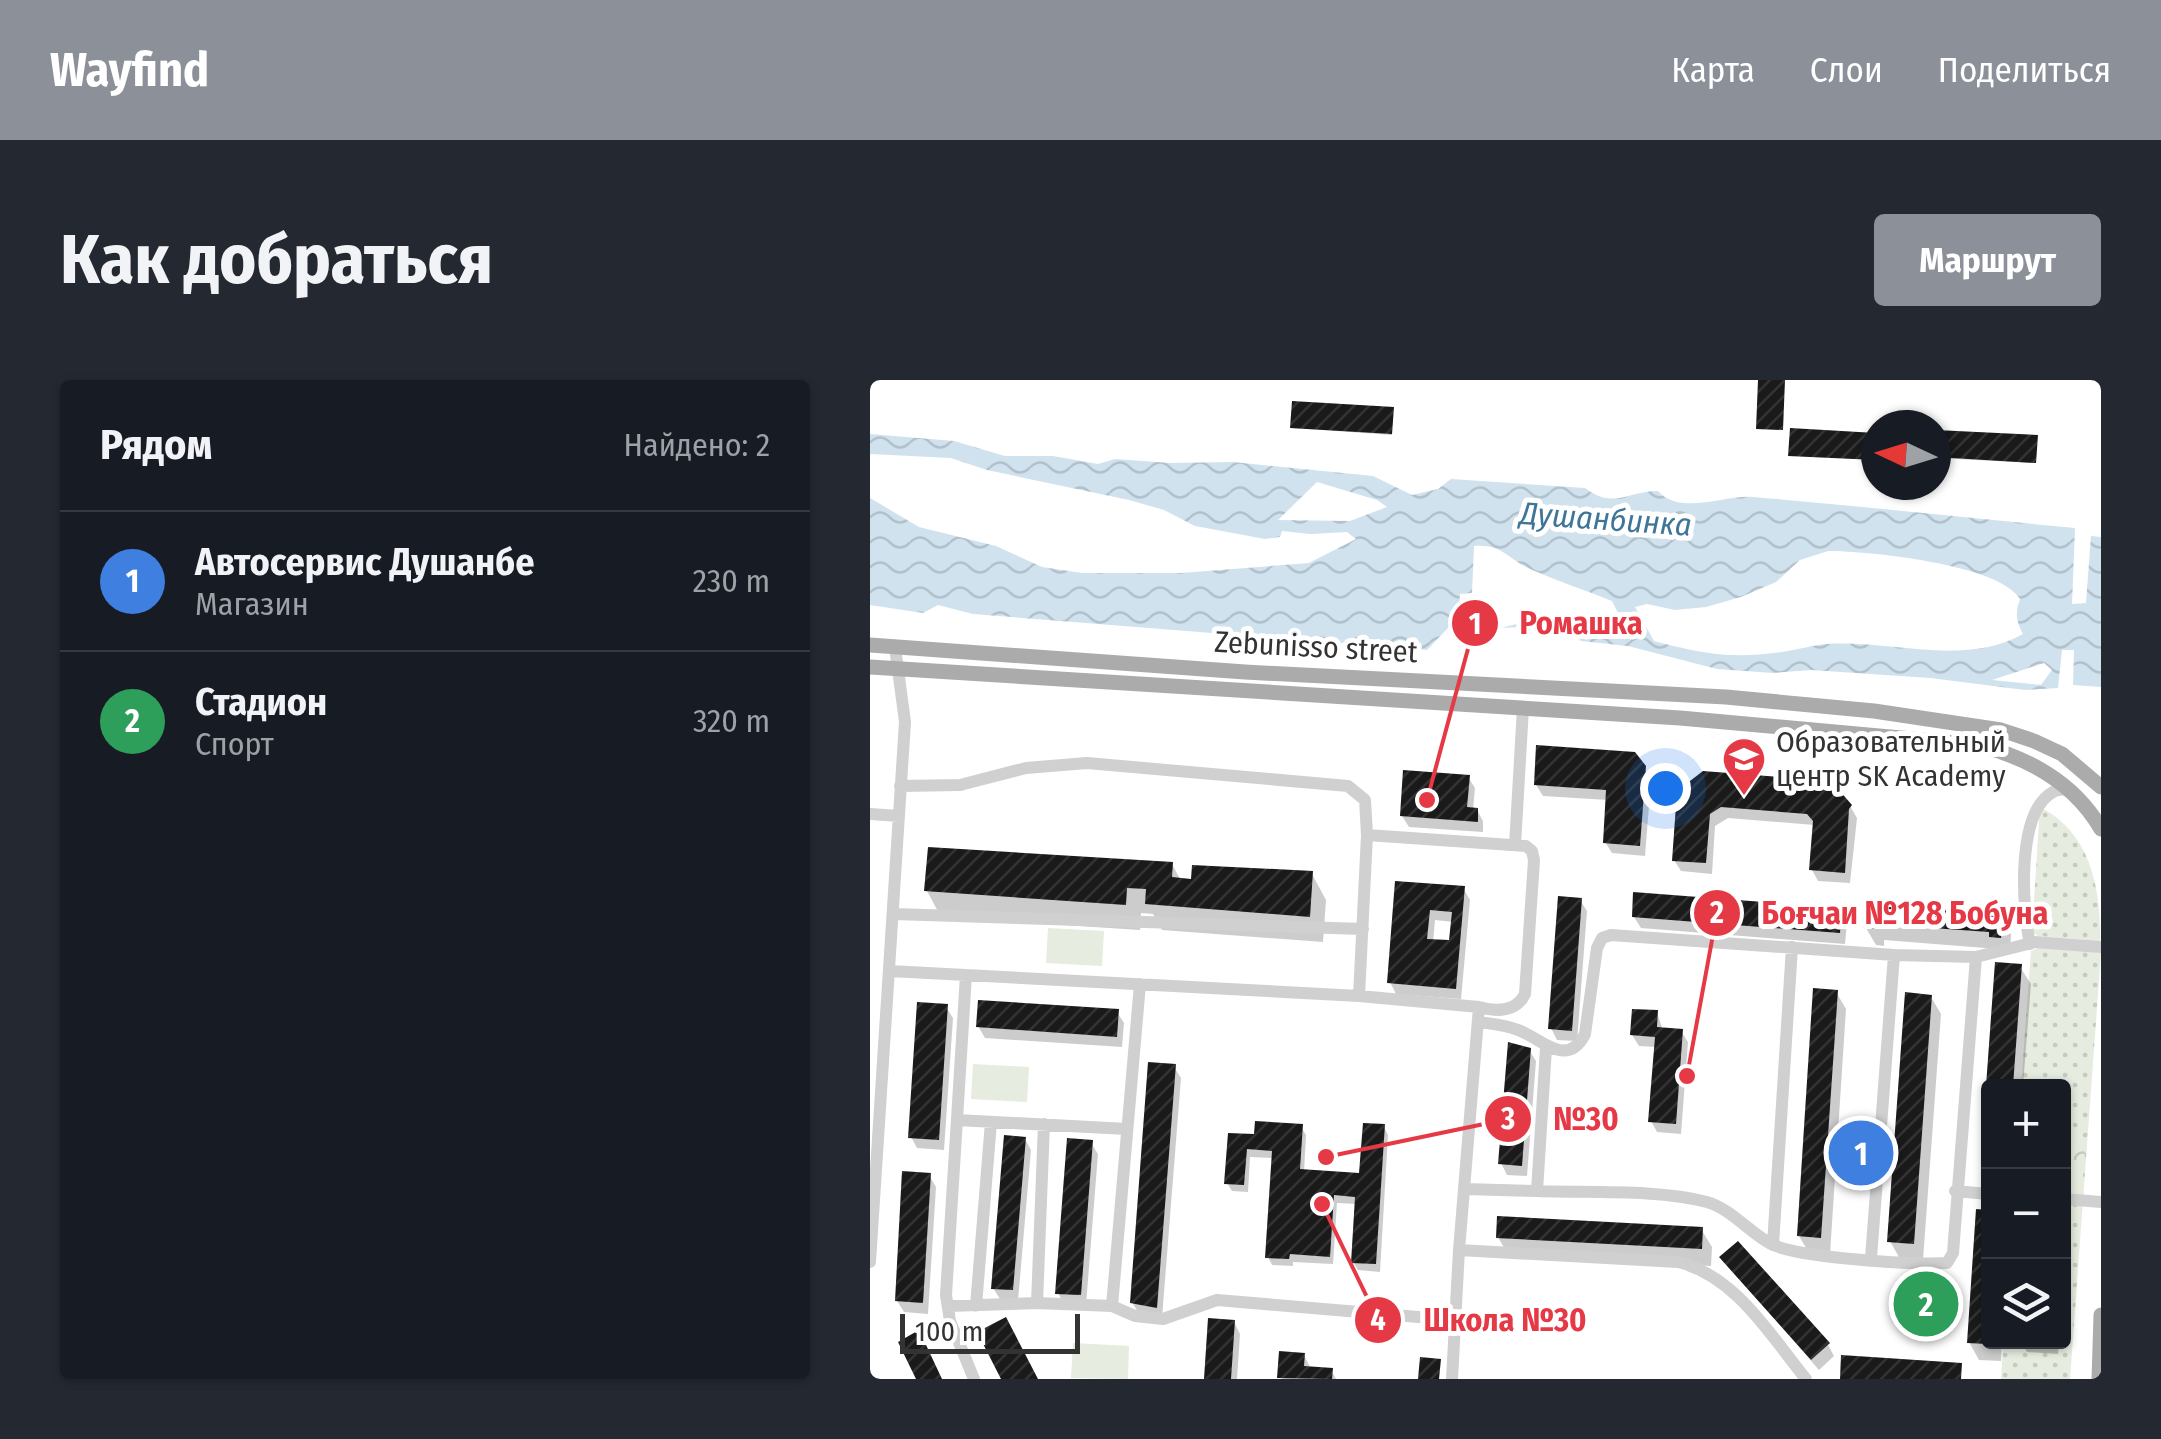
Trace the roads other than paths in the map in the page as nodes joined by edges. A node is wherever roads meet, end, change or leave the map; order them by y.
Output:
1 (870, 645) edge
2 (895, 646) junction
3 (870, 667) edge
4 (899, 670) junction
5 (1523, 708) junction
6 (900, 786) junction
7 (2069, 788) junction
8 (2101, 788) edge
9 (870, 814) edge
10 (899, 816) junction
11 (2101, 829) edge
12 (1368, 835) junction
13 (1515, 845) junction
14 (894, 914) junction
15 (1362, 930) junction
16 (2030, 944) junction
17 (1792, 946) junction
18 (2101, 948) edge
19 (1894, 956) junction
20 (1976, 957) junction
21 (890, 971) junction
22 (966, 975) junction
23 (1140, 984) junction
24 (1359, 996) junction
25 (1479, 1015) junction
26 (1546, 1048) junction
27 (957, 1120) junction
28 (992, 1122) junction
29 (1044, 1124) junction
30 (1127, 1129) junction
31 (1464, 1189) junction
32 (1537, 1191) junction
33 (1956, 1191) junction
34 (1981, 1193) edge
35 (2071, 1200) edge
36 (2101, 1202) edge
37 (1773, 1245) junction
38 (871, 1246) edge
39 (1458, 1250) junction
40 (1870, 1258) junction
41 (870, 1262) edge
42 (1036, 1304) junction
43 (948, 1306) junction
44 (976, 1306) junction
45 (1112, 1306) junction
46 (2101, 1316) edge
47 (1454, 1320) junction
48 (974, 1379) edge
49 (1452, 1379) edge
50 (1806, 1379) edge
51 (2099, 1379) edge

1 - 2 main road, Zebunisso street
2 - 4 street
2 - 8 main road, Zebunisso street
3 - 4 main road
4 - 5 main road
4 - 6 street
5 - 7 main road
5 - 13 street
6 - 10 street
6 - 12 street
7 - 11 main road
7 - 16 street
9 - 10 street
10 - 14 street
12 - 13 street
12 - 15 street
13 - 25 street
14 - 15 street
14 - 21 street
15 - 24 street
16 - 18 street
16 - 20 street
17 - 19 street
17 - 26 street
17 - 37 street
19 - 20 street
19 - 40 street
20 - 33 street
21 - 22 street
21 - 38 street
22 - 23 street
22 - 27 street
23 - 24 street
23 - 30 street
24 - 25 street
25 - 26 street
25 - 31 street
26 - 32 street
27 - 28 street
27 - 43 street
28 - 29 street
28 - 44 street
29 - 30 street
29 - 42 street
30 - 45 street
31 - 32 street
31 - 39 street
32 - 37 street
33 - 34 street
33 - 40 street
35 - 36 street
37 - 40 street
38 - 41 street
39 - 47 street
39 - 50 street
42 - 44 street
42 - 45 street
43 - 44 street
43 - 48 street
45 - 47 street
46 - 51 main road
47 - 49 street

